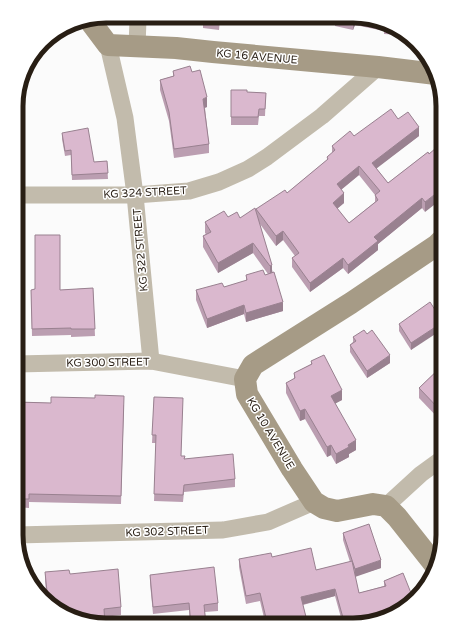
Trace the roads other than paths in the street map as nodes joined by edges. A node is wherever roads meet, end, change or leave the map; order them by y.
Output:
1 (138, 23) edge
2 (93, 24) edge
3 (108, 45) junction
4 (137, 46) junction
5 (378, 67) junction
6 (429, 73) edge
7 (23, 195) edge
8 (135, 195) junction
9 (436, 246) edge
10 (150, 361) junction
11 (23, 364) edge
12 (245, 379) junction
13 (436, 463) edge
14 (314, 502) junction
15 (386, 506) junction
16 (23, 535) edge
17 (432, 561) edge

1 - 4 street
2 - 3 street
3 - 4 street, KG 16 AVENUE
3 - 8 street, KG 322 STREET
4 - 5 street, KG 16 AVENUE
5 - 6 street, KG 16 AVENUE
5 - 8 street, KG 324 STREET
7 - 8 street, KG 324 STREET
8 - 10 street, KG 322 STREET
9 - 12 street
10 - 11 street, KG 300 STREET
10 - 12 street, KG 300 STREET
12 - 14 street, KG 10 AVENUE
13 - 15 street
14 - 15 street
14 - 16 street, KG 302 STREET
15 - 17 street

